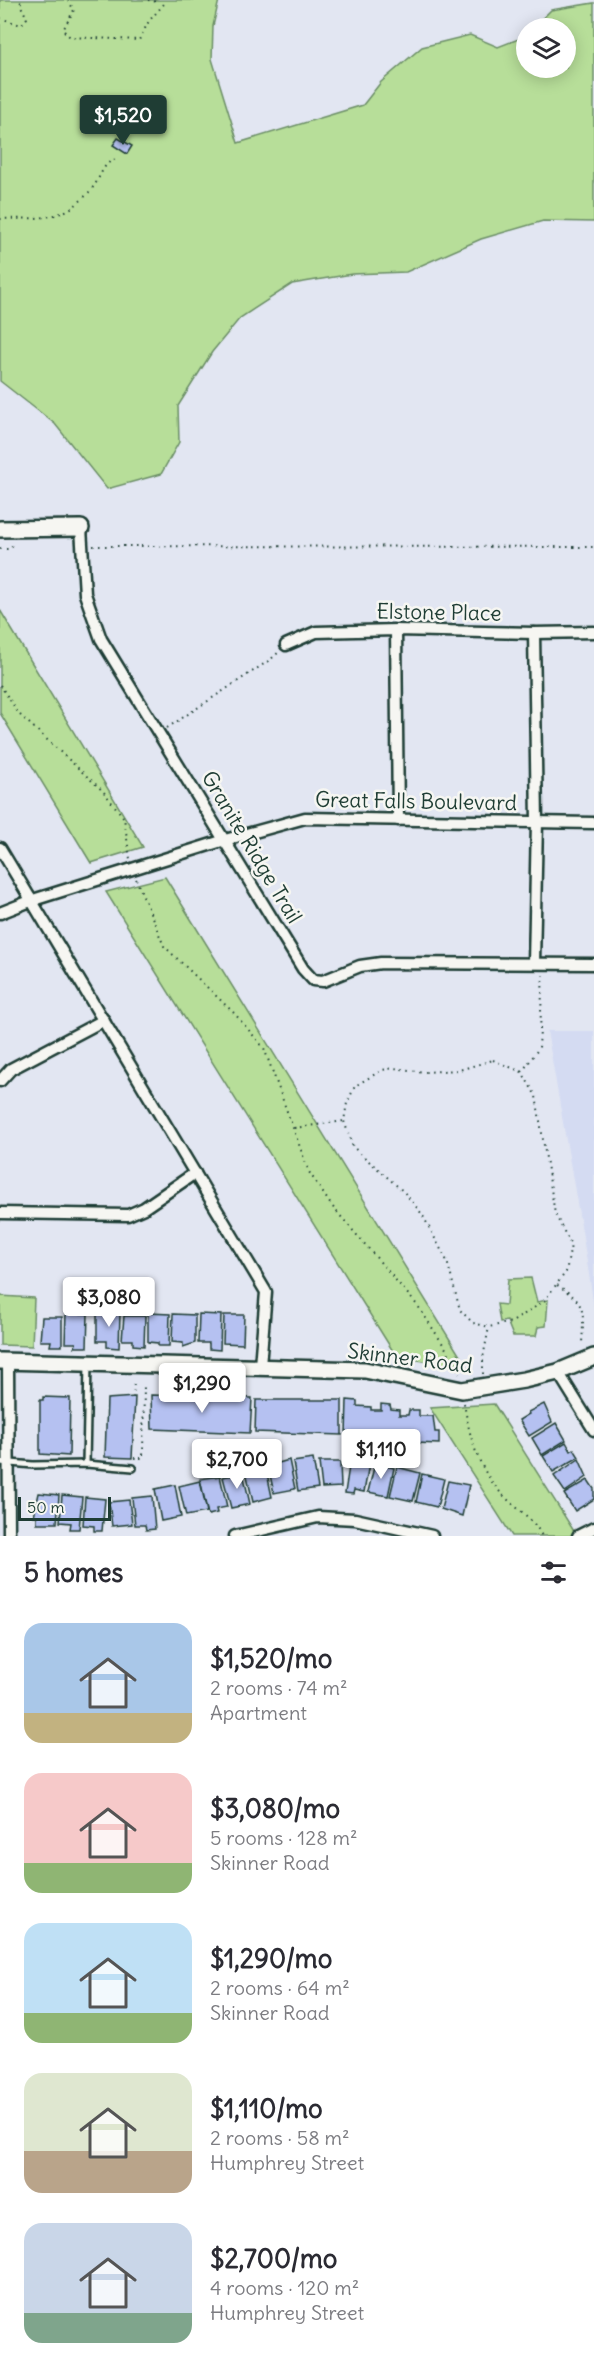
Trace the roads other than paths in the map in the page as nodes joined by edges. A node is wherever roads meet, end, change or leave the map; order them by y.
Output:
1 (81, 528) joint
2 (0, 529) edge
3 (396, 630) junction
4 (594, 632) edge
5 (534, 633) junction
6 (286, 645) road end
7 (398, 820) junction
8 (537, 822) junction
9 (594, 823) edge
10 (225, 840) junction
11 (0, 848) edge
12 (33, 900) junction
13 (0, 913) edge
14 (539, 963) junction
15 (594, 964) edge
16 (104, 1020) junction
17 (0, 1081) edge
18 (195, 1173) junction
19 (0, 1213) edge
20 (594, 1357) edge
21 (4, 1361) edge
22 (88, 1362) junction
23 (261, 1366) junction
24 (558, 1372) junction
25 (594, 1430) edge
26 (4, 1463) edge
27 (86, 1464) junction
28 (133, 1468) dead end
29 (594, 1528) edge
30 (9, 1536) edge
31 (235, 1536) edge
32 (432, 1536) edge
33 (578, 1536) edge

1 - 2 street
1 - 10 street, Granite Ridge Trail
3 - 5 street, Elstone Place
3 - 6 street, Elstone Place
3 - 7 street
4 - 5 street, Elstone Place
5 - 8 street
7 - 8 street, Great Falls Boulevard
7 - 10 street, Great Falls Boulevard
8 - 9 street, Great Falls Boulevard
8 - 14 street
10 - 12 street, Great Falls Boulevard
10 - 14 street, Granite Ridge Trail
11 - 12 street
12 - 13 street, Great Falls Boulevard
12 - 16 street
14 - 15 street, Granite Ridge Trail
16 - 17 street
16 - 18 street
18 - 19 street
18 - 23 street
20 - 24 street, Skinner Road
21 - 22 street, Skinner Road
21 - 26 street
22 - 23 street, Skinner Road
22 - 27 lane
23 - 24 street, Skinner Road
24 - 25 street
26 - 27 lane
26 - 30 street
27 - 28 lane
29 - 33 street
31 - 32 street

